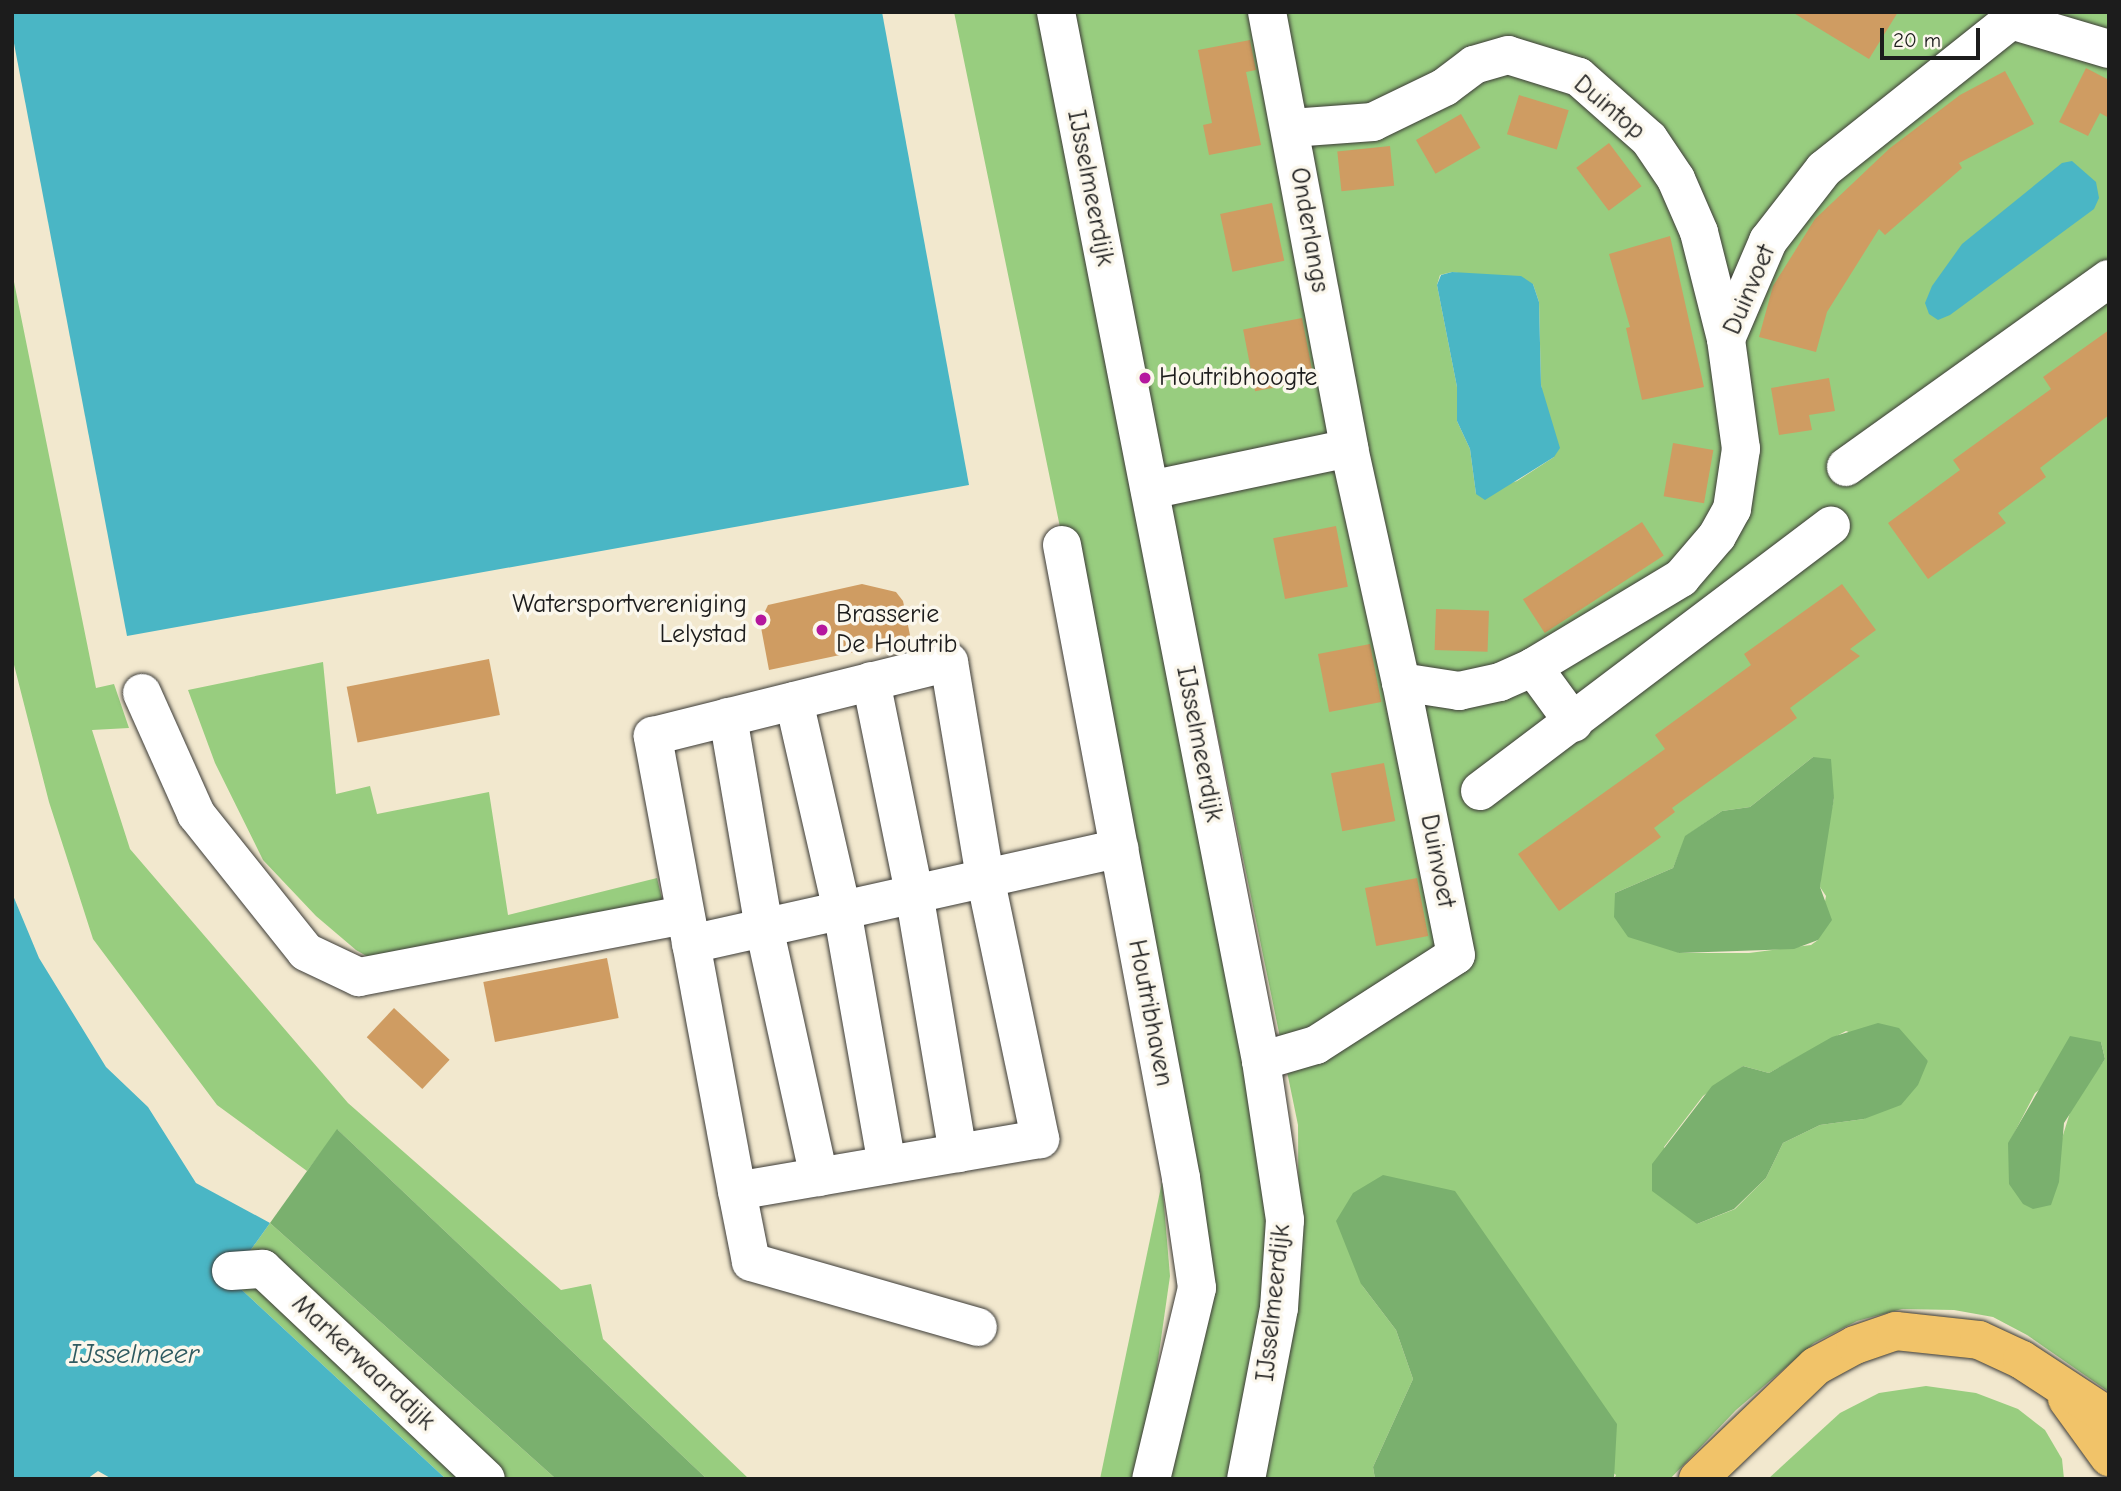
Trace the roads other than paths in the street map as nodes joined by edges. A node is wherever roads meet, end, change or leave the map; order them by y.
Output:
1 (1055, 12) edge
2 (1267, 12) edge
3 (2003, 16) edge
4 (2109, 49) edge
5 (1291, 128) junction
6 (2109, 279) edge
7 (1726, 339) junction
8 (1349, 448) junction
9 (1846, 467) dead end
10 (1150, 490) junction
11 (1831, 526) dead end
12 (1062, 545) dead end
13 (1533, 667) junction
14 (871, 681) junction
15 (1401, 682) junction
16 (142, 692) dead end
17 (794, 701) junction
18 (728, 717) junction
19 (1574, 723) junction
20 (1480, 792) dead end
21 (1119, 848) junction
22 (985, 877) junction
23 (914, 893) junction
24 (842, 910) junction
25 (764, 928) junction
26 (688, 929) junction
27 (1261, 1061) junction
28 (958, 1153) junction
29 (887, 1165) junction
30 (819, 1177) junction
31 (737, 1191) junction
32 (231, 1271) dead end
33 (978, 1327) dead end
34 (2058, 1387) junction
35 (2109, 1417) edge
36 (2109, 1457) edge
37 (486, 1479) edge
38 (1151, 1479) edge
39 (1246, 1479) edge
40 (1698, 1479) edge

1 - 10 street, IJsselmeerdijk
2 - 5 street, Onderlangs
3 - 4 street, Duinvoet
3 - 7 street, Duinvoet
5 - 7 street, Duintop
5 - 8 street, Onderlangs
6 - 9 street
7 - 13 street, Duinvoet
8 - 10 street
8 - 15 street, Onderlangs
10 - 27 street, IJsselmeerdijk
11 - 19 street
12 - 21 street, Houtribhaven
13 - 15 street, Duinvoet
13 - 19 street
14 - 17 street
14 - 22 street
14 - 23 street
15 - 27 street, Duinvoet
16 - 26 street
17 - 18 street
17 - 24 street
18 - 25 street
18 - 26 street
19 - 20 street
21 - 22 street
21 - 38 street, Houtribhaven
22 - 23 street
22 - 28 street
23 - 24 street
23 - 28 street
24 - 25 street
24 - 29 street
25 - 26 street
25 - 30 street
26 - 31 street
27 - 39 street, IJsselmeerdijk
28 - 29 street
29 - 30 street
30 - 31 street
31 - 33 street
32 - 37 street, Markerwaarddijk
34 - 35 main road
34 - 36 main road
34 - 40 main road

